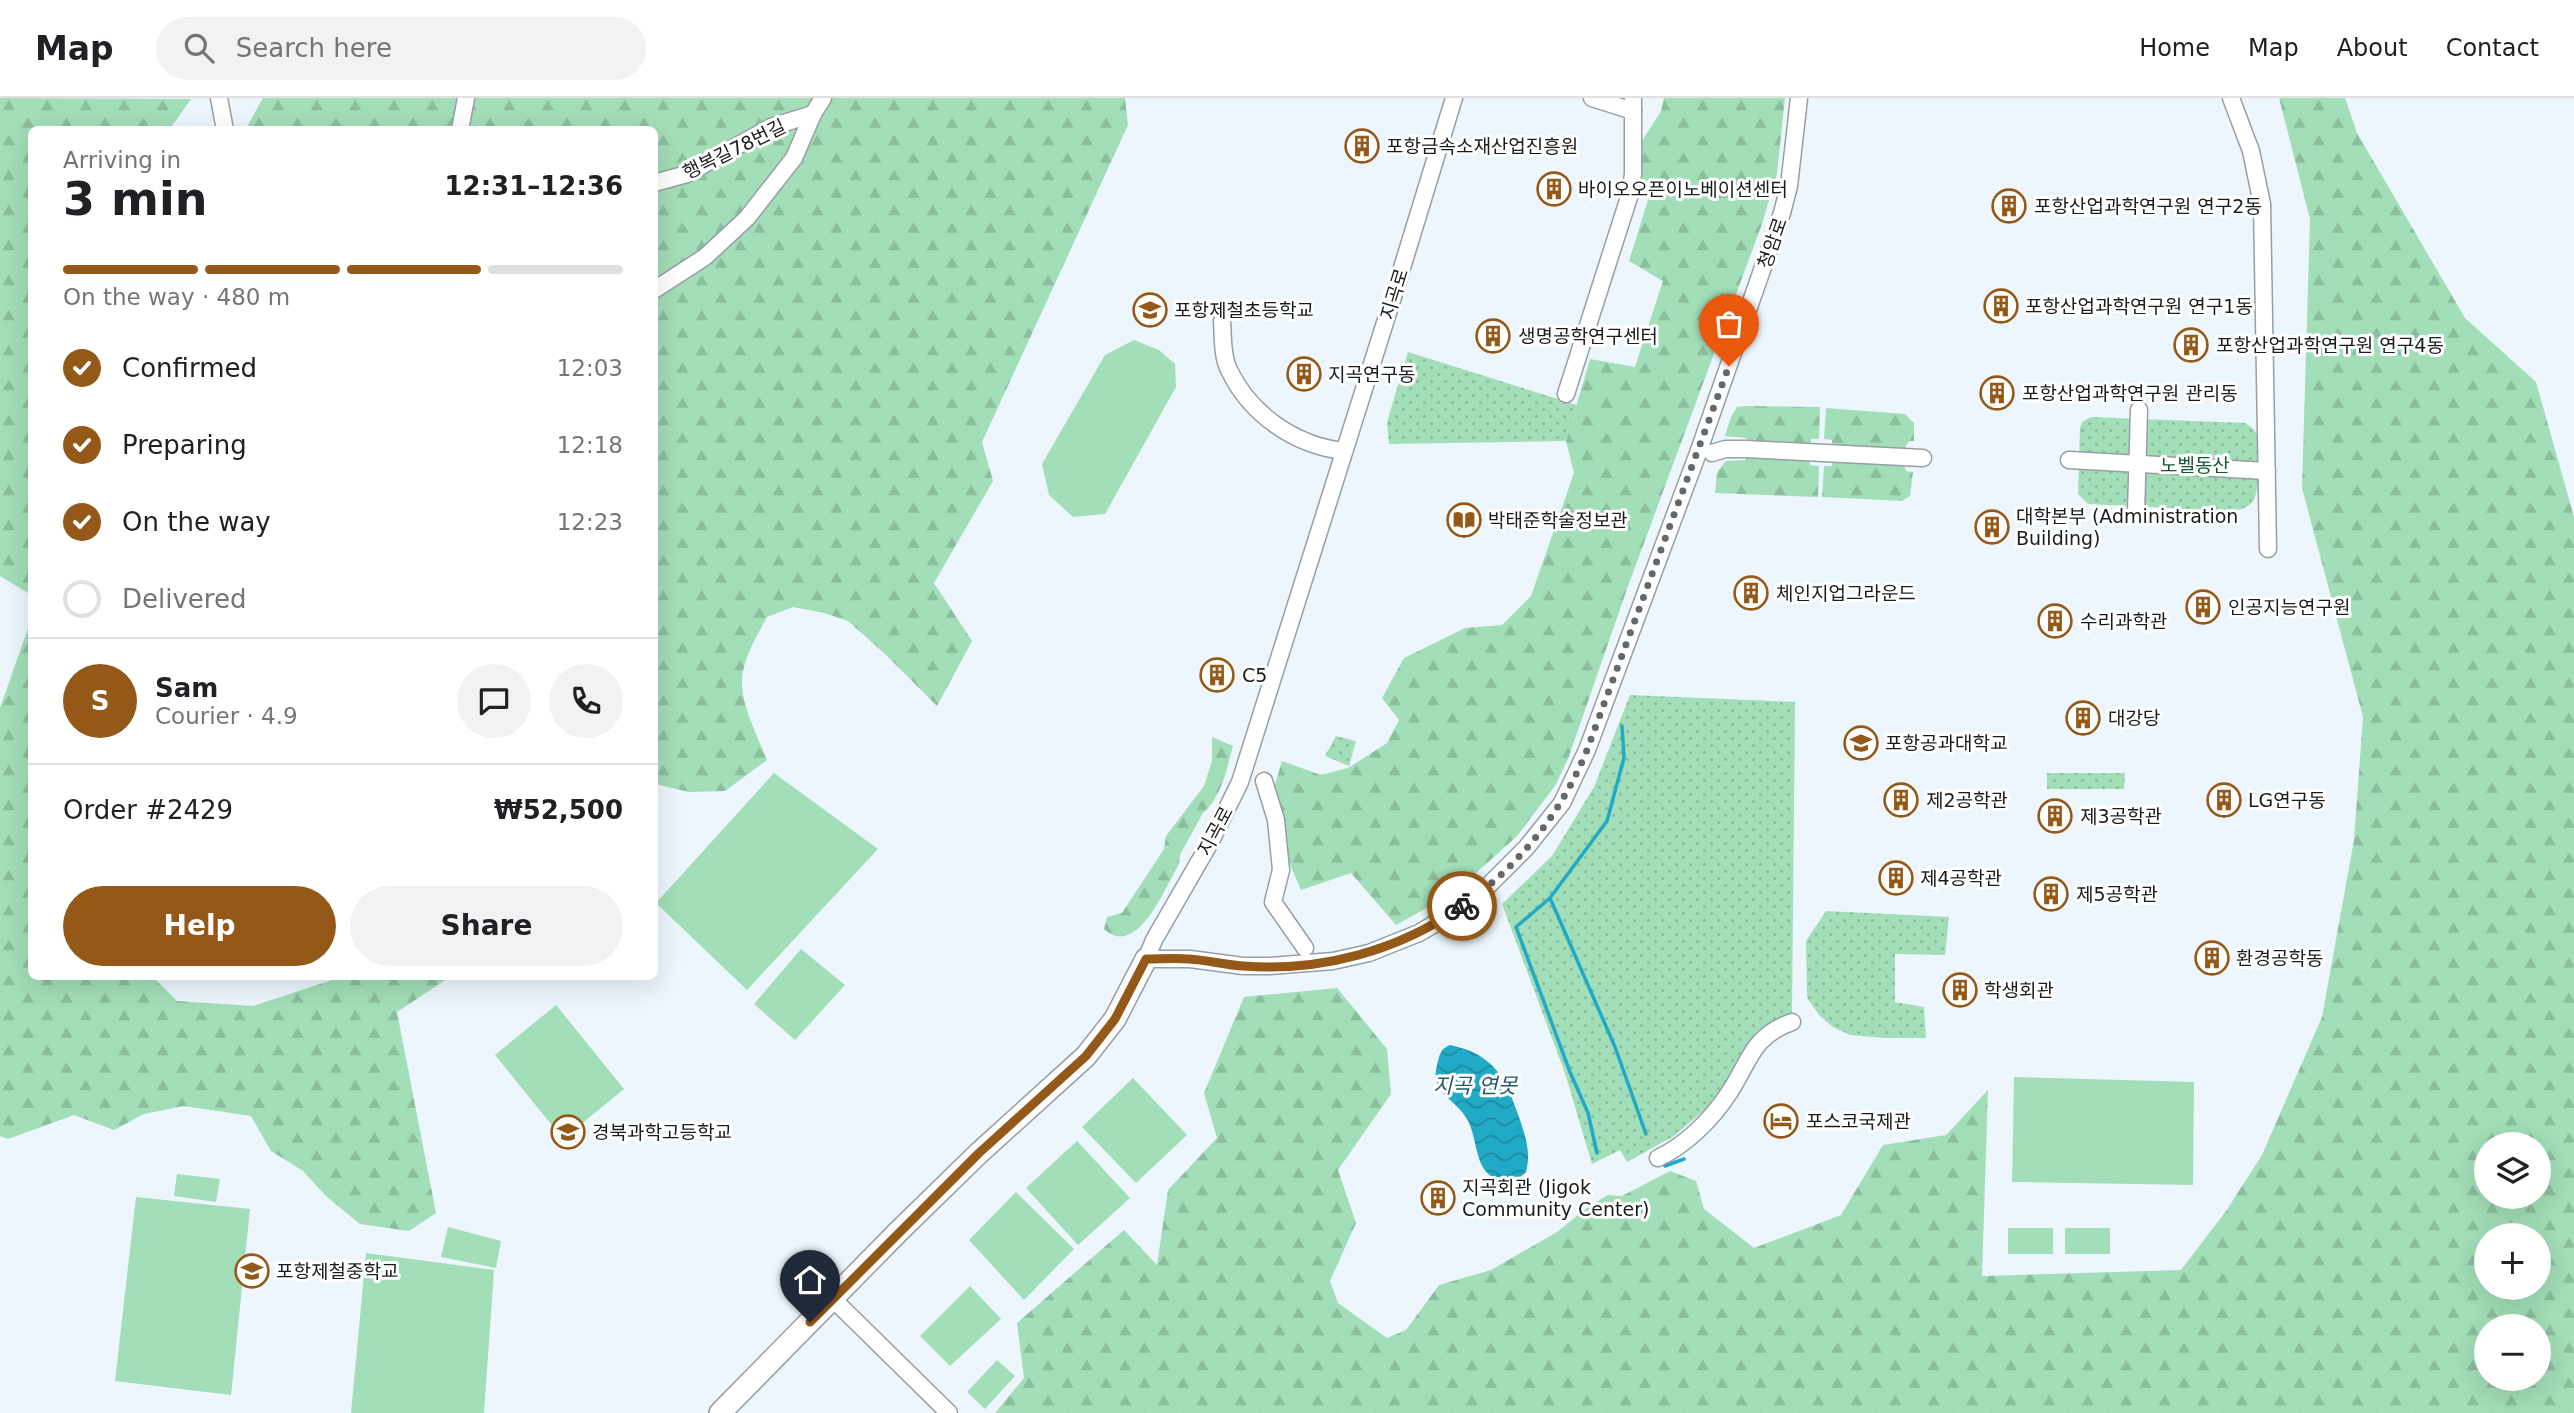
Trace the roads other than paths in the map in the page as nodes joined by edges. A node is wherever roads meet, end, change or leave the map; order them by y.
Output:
1 (466, 98) edge
2 (822, 98) edge
3 (1454, 98) edge
4 (1592, 98) edge
5 (1799, 98) edge
6 (2231, 98) edge
7 (220, 104) edge
8 (1633, 104) edge
9 (813, 114) junction
10 (224, 126) edge
11 (461, 126) edge
12 (658, 182) edge
13 (658, 287) edge
14 (1222, 321) dead end
15 (1566, 394) dead end
16 (2139, 410) dead end
17 (1343, 451) junction
18 (1712, 453) dead end
19 (1923, 458) dead end
20 (2069, 460) dead end
21 (2137, 464) junction
22 (2267, 471) junction
23 (2136, 513) dead end
24 (2268, 549) dead end
25 (1264, 781) dead end
26 (1306, 948) dead end
27 (1146, 959) junction
28 (1792, 1022) dead end
29 (1658, 1158) dead end
30 (833, 1300) junction
31 (720, 1413) edge
32 (949, 1413) edge

1 - 11 street
2 - 9 street, 행복길78번길
3 - 17 street, 지곡로
4 - 8 street
5 - 27 street, 청암로
6 - 22 street
7 - 10 street
8 - 15 street
9 - 12 street, 행복길78번길
9 - 13 street, 행복길78번길
14 - 17 street
16 - 21 street
17 - 27 street, 지곡로
18 - 19 street
20 - 21 street
21 - 22 street
21 - 23 street
22 - 24 street
25 - 26 street
27 - 30 main road, 지곡로
28 - 29 street
30 - 31 main road, 지곡로
30 - 32 street

